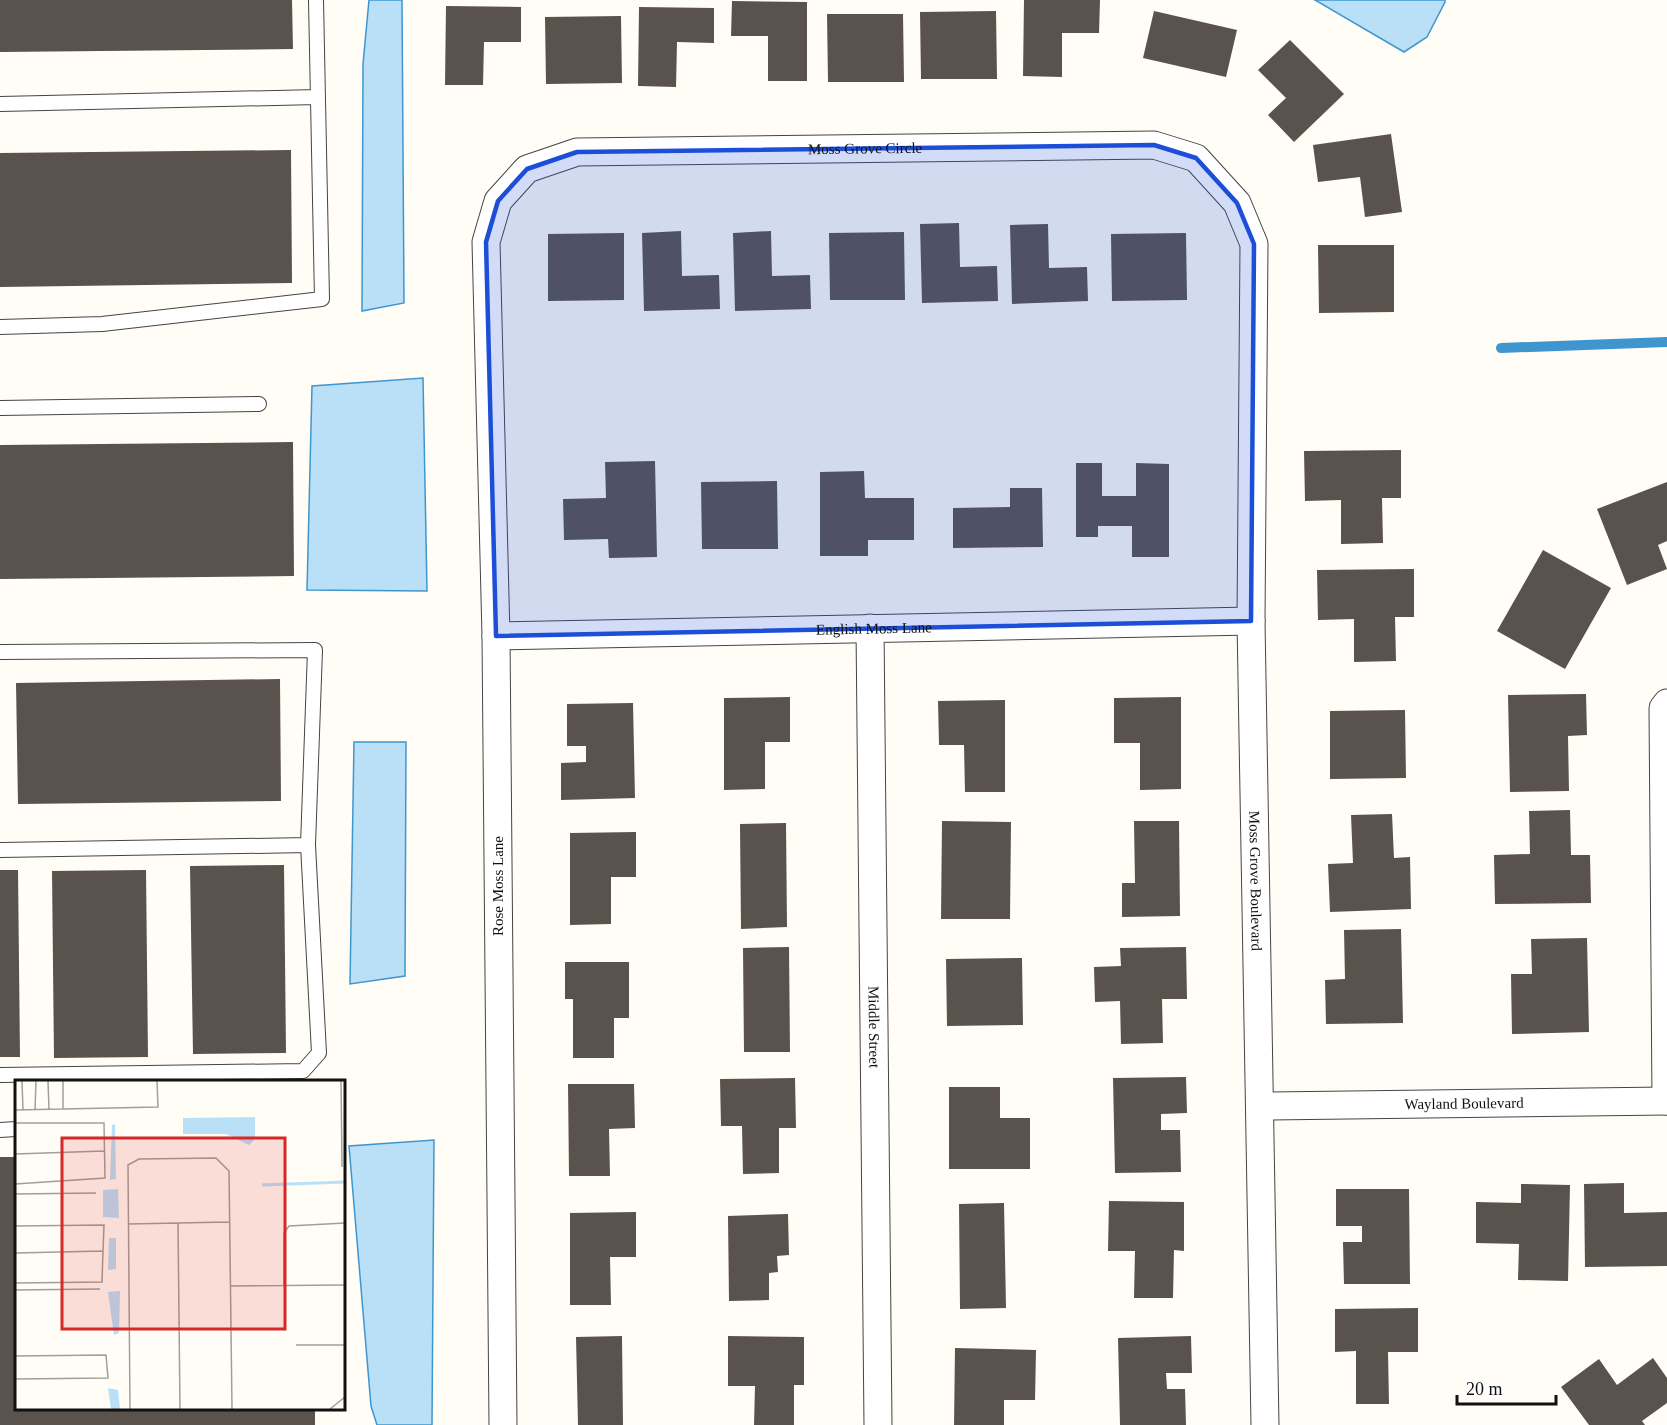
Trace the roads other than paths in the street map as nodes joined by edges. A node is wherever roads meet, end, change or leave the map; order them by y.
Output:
1 (316, 0) edge
2 (318, 97) junction
3 (0, 104) edge
4 (0, 327) edge
5 (1253, 338) joint
6 (489, 348) joint
7 (259, 404) dead end
8 (0, 408) edge
9 (1251, 621) junction
10 (870, 628) junction
11 (496, 636) junction
12 (0, 652) edge
13 (1665, 706) edge
14 (308, 845) junction
15 (0, 850) edge
16 (0, 1074) edge
17 (1666, 1101) edge
18 (1260, 1106) junction
19 (15, 1129) edge
20 (0, 1130) edge
21 (503, 1425) edge
22 (878, 1425) edge
23 (1265, 1425) edge

1 - 2 lane
2 - 3 lane
2 - 4 lane
5 - 6 street, Moss Grove Circle
5 - 9 street, Moss Grove Boulevard
6 - 11 street, Rose Moss Lane
7 - 8 lane
9 - 10 street, English Moss Lane
9 - 18 street, Moss Grove Boulevard
10 - 11 street, English Moss Lane
10 - 22 street, Middle Street
11 - 21 street, Rose Moss Lane
12 - 14 lane
13 - 17 street
14 - 15 lane
14 - 16 lane
17 - 18 street, Wayland Boulevard
18 - 23 street, Moss Grove Boulevard
19 - 20 lane

